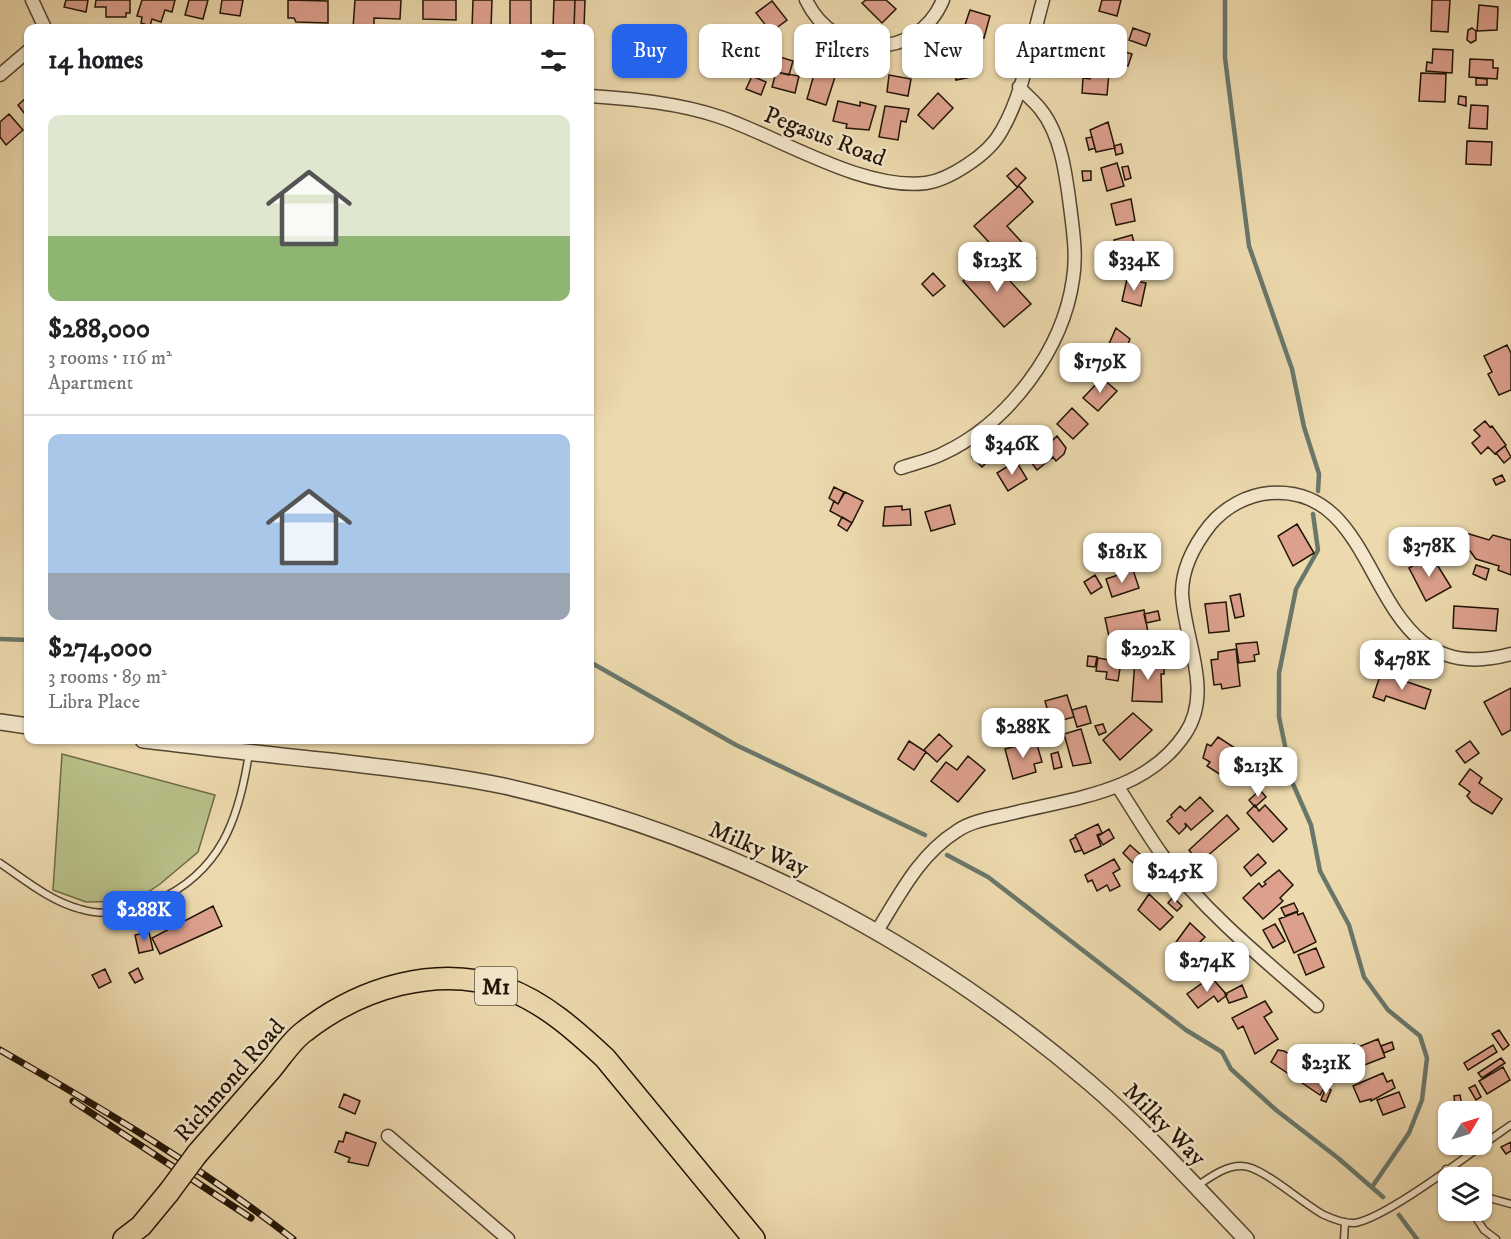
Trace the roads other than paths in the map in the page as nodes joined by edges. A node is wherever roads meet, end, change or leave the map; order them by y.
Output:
1 (32, 0) edge
2 (806, 0) edge
3 (943, 0) edge
4 (1043, 0) edge
5 (43, 24) edge
6 (24, 54) edge
7 (0, 75) edge
8 (1019, 87) junction
9 (594, 96) edge
10 (901, 468) dead end
11 (1511, 654) edge
12 (0, 722) edge
13 (24, 725) edge
14 (178, 744) edge
15 (249, 752) junction
16 (1118, 787) junction
17 (0, 863) edge
18 (877, 931) junction
19 (1317, 1006) dead end
20 (1511, 1125) edge
21 (388, 1136) dead end
22 (1449, 1167) edge
23 (1438, 1174) edge
24 (1196, 1186) junction
25 (1492, 1199) edge
26 (1511, 1204) edge
27 (1478, 1221) edge
28 (1345, 1222) junction
29 (124, 1239) edge
30 (508, 1239) edge
31 (754, 1239) edge
32 (1246, 1239) edge
33 (1344, 1239) edge
34 (1496, 1239) edge

1 - 5 street
2 - 3 street
4 - 8 street, Pegasus Road
6 - 7 street
8 - 9 street, Pegasus Road
8 - 10 street
11 - 16 street
12 - 13 street
14 - 15 street, Milky Way
15 - 17 lane
15 - 18 street, Milky Way
16 - 18 street
16 - 19 street
18 - 24 street, Milky Way
20 - 22 lane
21 - 30 street
23 - 28 lane
24 - 28 lane
24 - 32 street, Milky Way
25 - 26 lane
27 - 34 lane
28 - 33 lane
29 - 31 highway, Richmond Road / M1, bridge

